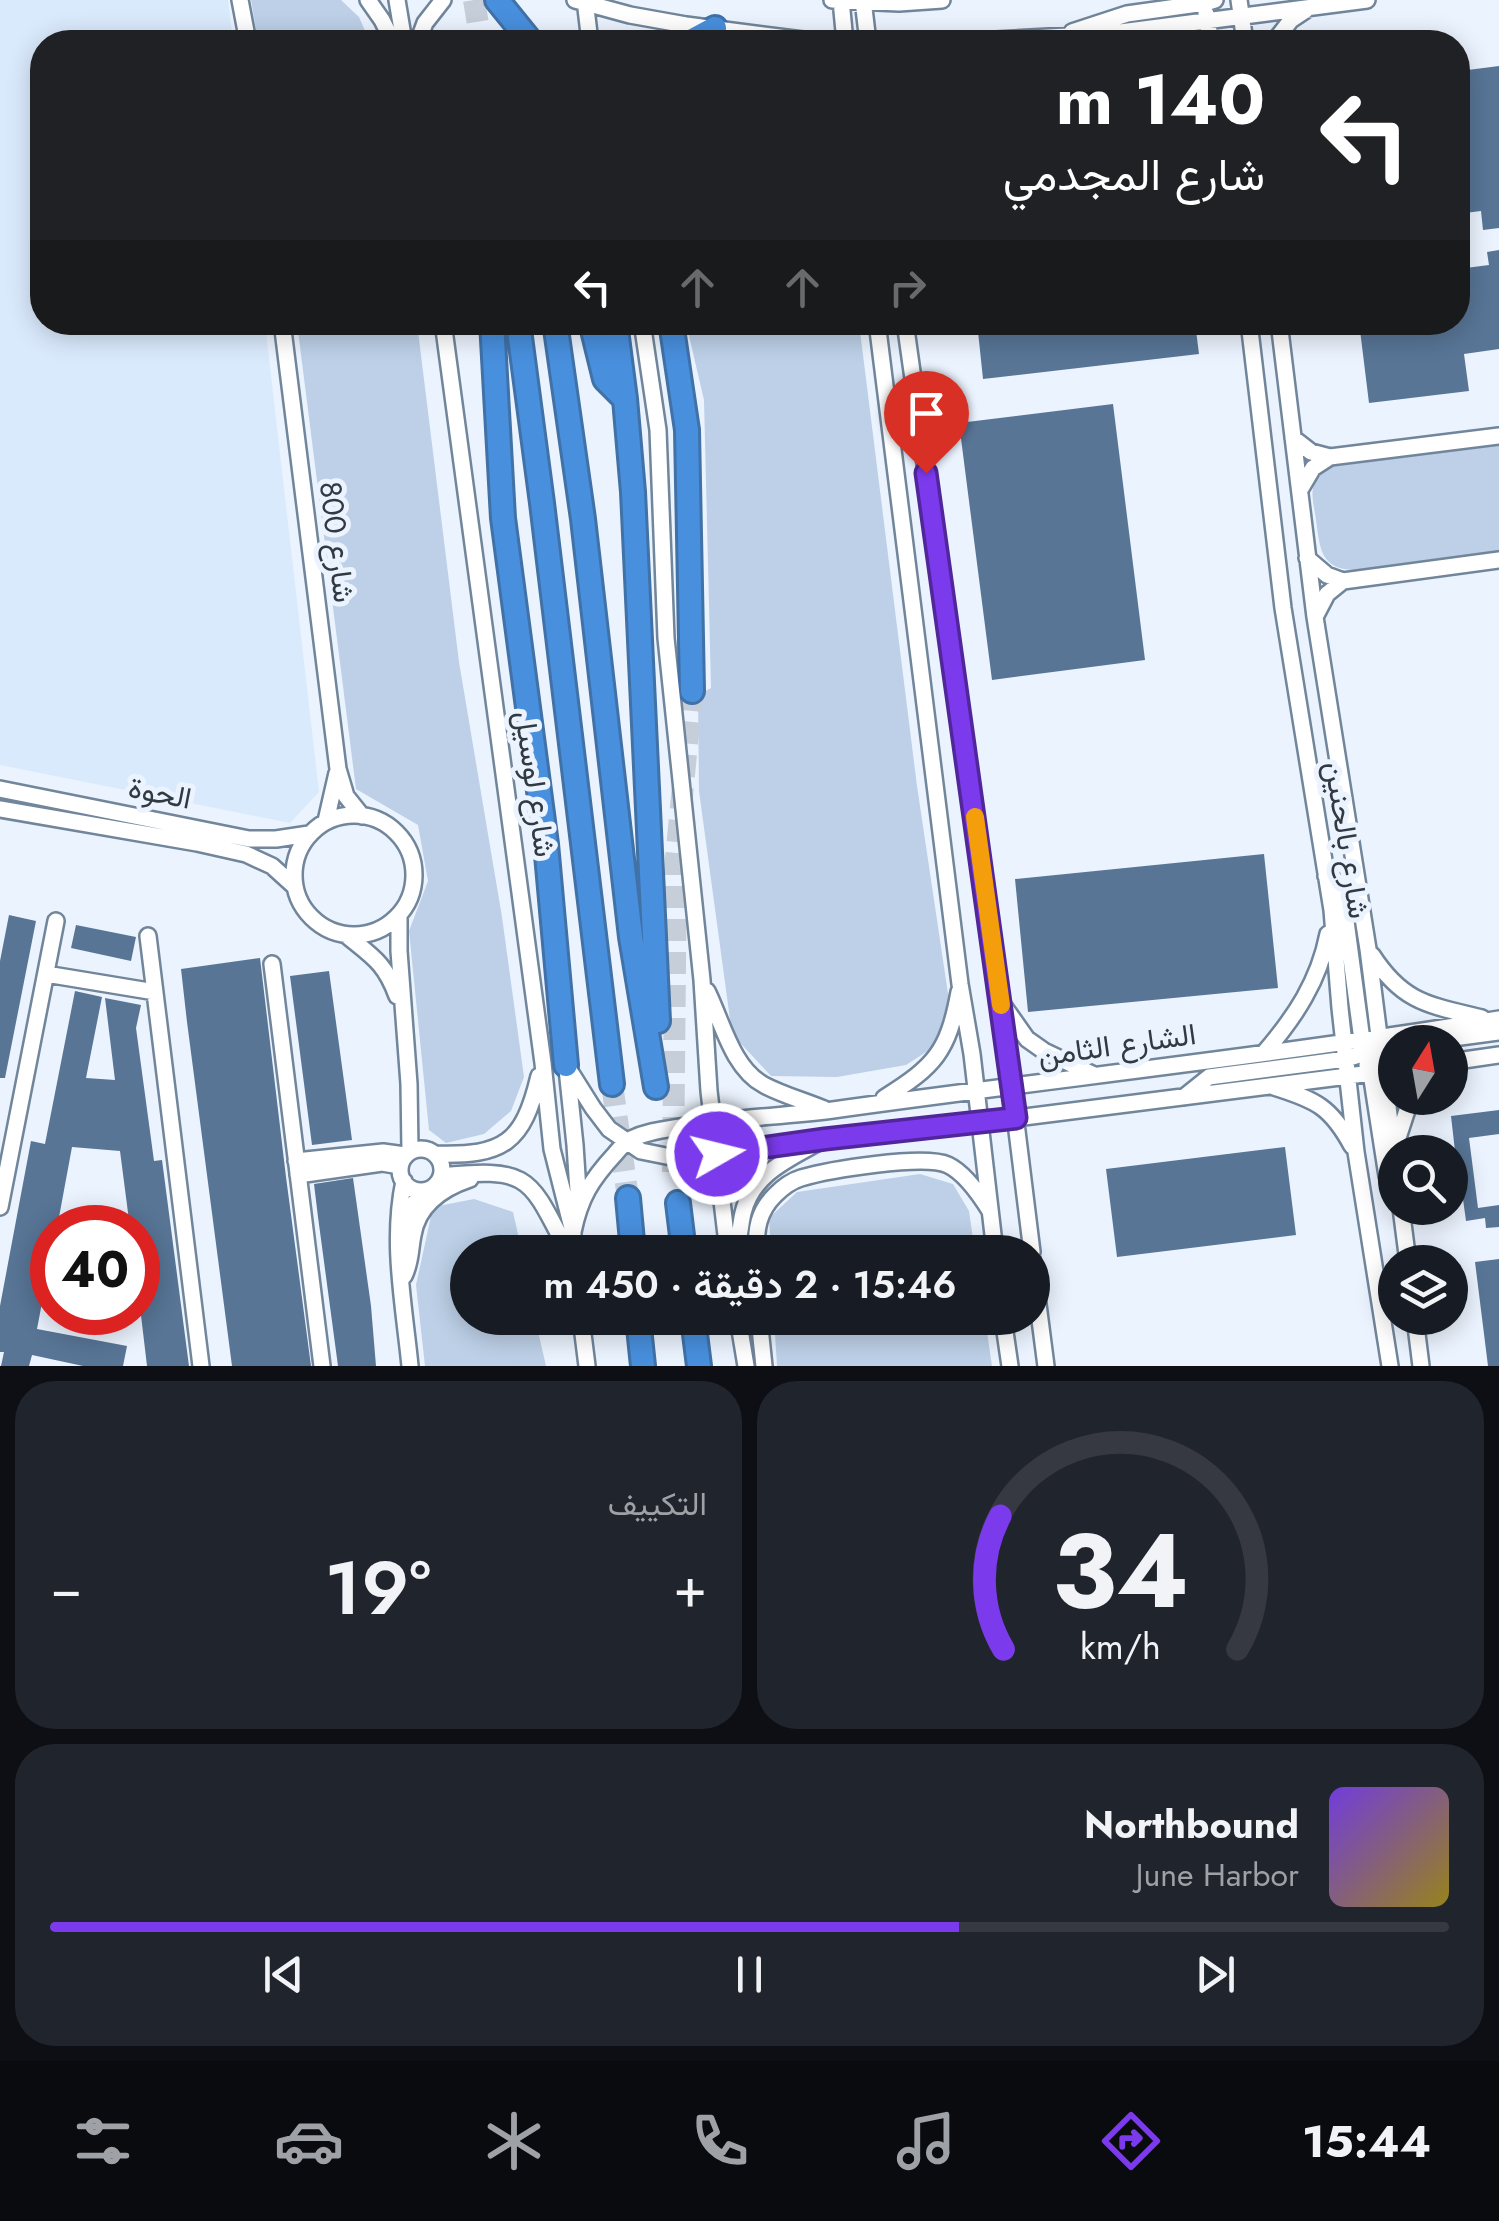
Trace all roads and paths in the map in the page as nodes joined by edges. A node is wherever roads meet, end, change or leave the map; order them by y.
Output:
1 (240, 0) edge
2 (368, 0) edge
3 (396, 0) edge
4 (444, 0) edge
5 (497, 0) edge
6 (832, 0) edge
7 (942, 0) edge
8 (1367, 0) edge
9 (581, 1) edge
10 (841, 1) edge
11 (863, 1) edge
12 (1212, 4) edge
13 (1310, 7) junction
14 (1240, 8) edge
15 (715, 28) junction
16 (246, 30) edge
17 (387, 30) edge
18 (402, 30) edge
19 (422, 30) edge
20 (521, 30) edge
21 (587, 30) edge
22 (711, 30) edge
23 (727, 30) edge
24 (844, 30) edge
25 (867, 30) edge
26 (1076, 30) edge
27 (1119, 30) edge
28 (1211, 30) edge
29 (1283, 30) edge
30 (284, 335) edge
31 (445, 335) edge
32 (493, 335) edge
33 (520, 335) edge
34 (557, 335) edge
35 (595, 335) edge
36 (616, 335) edge
37 (644, 335) edge
38 (673, 335) edge
39 (879, 335) edge
40 (907, 335) edge
41 (1251, 335) edge
42 (1281, 335) edge
43 (625, 399) junction
44 (1499, 436) edge
45 (1293, 438) junction
46 (1330, 457) junction
47 (1299, 491) junction
48 (1307, 558) junction
49 (1499, 560) edge
50 (1343, 581) junction
51 (1315, 618) junction
52 (692, 691) tunnel mouth
53 (338, 769) junction
54 (5, 790) edge
55 (3, 810) edge
56 (362, 816) junction
57 (326, 822) junction
58 (309, 834) junction
59 (1326, 876) junction
60 (294, 885) junction
61 (1332, 910) junction
62 (400, 916) junction
63 (56, 922) dead end
64 (148, 936) dead end
65 (346, 936) junction
66 (1368, 948) junction
67 (272, 964) dead end
68 (46, 974) junction
69 (702, 980) junction
70 (960, 984) junction
71 (155, 992) junction
72 (1001, 1002) junction
73 (404, 1016) junction
74 (1496, 1024) edge
75 (1468, 1031) edge
76 (1344, 1042) junction
77 (1264, 1053) junction
78 (1499, 1055) edge
79 (1371, 1057) edge
80 (1468, 1059) edge
81 (554, 1064) junction
82 (1092, 1074) junction
83 (410, 1084) junction
84 (612, 1084) tunnel mouth
85 (1271, 1086) junction
86 (1012, 1088) junction
87 (976, 1089) junction
88 (1184, 1097) junction
89 (877, 1103) junction
90 (828, 1110) junction
91 (1016, 1118) junction
92 (712, 1122) junction
93 (979, 1122) junction
94 (1381, 1135) edge
95 (1389, 1135) edge
96 (825, 1139) junction
97 (626, 1142) junction
98 (432, 1152) junction
99 (1356, 1152) junction
100 (717, 1154) junction
101 (405, 1163) junction
102 (297, 1168) junction
103 (488, 1172) junction
104 (441, 1176) junction
105 (420, 1191) junction
106 (628, 1198) tunnel mouth
107 (678, 1202) dead end
108 (578, 1206) junction
109 (0, 1207) edge
110 (990, 1212) junction
111 (572, 1232) junction
112 (560, 1235) edge
113 (572, 1235) edge
114 (631, 1235) edge
115 (682, 1235) edge
116 (726, 1235) edge
117 (739, 1235) edge
118 (757, 1235) edge
119 (993, 1235) edge
120 (1030, 1235) edge
121 (398, 1239) junction
122 (402, 1280) junction
123 (583, 1335) edge
124 (640, 1335) edge
125 (695, 1335) edge
126 (741, 1335) edge
127 (761, 1335) edge
128 (1006, 1335) edge
129 (1042, 1335) edge
130 (1417, 1335) edge
131 (201, 1366) edge
132 (322, 1366) edge
133 (410, 1366) edge
134 (588, 1366) edge
135 (643, 1366) edge
136 (699, 1366) edge
137 (746, 1366) edge
138 (764, 1366) edge
139 (1010, 1366) edge
140 (1046, 1366) edge
141 (1390, 1366) edge
142 (1421, 1366) edge

1 - 16 street
2 - 17 street
3 - 18 street
4 - 19 street
5 - 20 highway
6 - 10 street
7 - 11 street
8 - 13 street
9 - 15 street
9 - 21 street
10 - 11 street
10 - 24 street
11 - 25 street
12 - 14 street
12 - 14 street
12 - 26 street
12 - 27 street
12 - 28 street
13 - 14 street
13 - 29 street
15 - 22 highway
15 - 23 street
30 - 53 street, شارع 800
31 - 81 street, شارع لوسيل
32 - 81 highway
33 - 84 highway, شارع لوسيل
34 - 43 highway
35 - 43 highway
36 - 43 highway
37 - 69 street
38 - 52 highway
39 - 70 street
40 - 72 street
41 - 59 street, شارع بالحنين
42 - 45 street, شارع بالحنين
44 - 46 street
45 - 46 street
45 - 47 street, شارع بالحنين
46 - 47 street
47 - 48 street, شارع بالحنين
48 - 50 street
48 - 51 street, شارع بالحنين
49 - 50 street
50 - 51 street
51 - 66 street, شارع بالحنين
53 - 56 street, شارع 800
53 - 57 street, شارع 800
54 - 55 street
54 - 58 street, الحوة
55 - 60 street, الحوة
56 - 57 street
56 - 62 street
57 - 58 street
58 - 60 street
59 - 61 street, شارع بالحنين
59 - 79 street
60 - 65 street
61 - 76 street, شارع بالحنين
61 - 77 street
62 - 65 street
62 - 73 street
63 - 68 street
64 - 71 street
65 - 73 street
66 - 74 street
66 - 79 street, شارع بالحنين
67 - 102 street
68 - 71 street
68 - 109 street
69 - 90 street
69 - 92 street
70 - 87 street
70 - 89 street
71 - 131 street
72 - 82 street
72 - 86 street
73 - 83 street
74 - 75 street
74 - 79 street, الشارع الثامن
76 - 77 street, الشارع الثامن
76 - 79 street, الشارع الثامن
77 - 82 street, الشارع الثامن
78 - 80 street
79 - 85 street, الشارع الثامن
79 - 88 street
79 - 94 street
79 - 95 street, شارع بالحنين
79 - 99 street, شارع بالحنين
81 - 97 street, الشارع الثامن
81 - 98 street
81 - 108 street
81 - 111 street, شارع لوسيل
82 - 86 street, الشارع الثامن
83 - 98 street
83 - 101 street
85 - 88 street, الشارع الثامن
85 - 99 street
86 - 87 street, الشارع الثامن
86 - 91 street
87 - 89 street, الشارع الثامن
87 - 93 street
88 - 91 street, الشارع الثامن
89 - 90 street, الشارع الثامن
90 - 92 street, الشارع الثامن
91 - 93 street, الشارع الثامن
91 - 120 street
92 - 97 street, الشارع الثامن
92 - 100 street
93 - 96 street, الشارع الثامن
93 - 110 street
96 - 100 street, الشارع الثامن
96 - 117 street
97 - 100 street, الشارع الثامن
97 - 108 street
98 - 101 street
98 - 104 street
99 - 141 street, شارع بالحنين
100 - 116 street
101 - 102 street
101 - 105 street
101 - 121 street
102 - 132 street
103 - 104 street
103 - 112 street
103 - 122 street
104 - 105 street
105 - 121 street
106 - 114 highway
107 - 115 highway
108 - 111 street
110 - 118 street
110 - 119 street
111 - 113 street, شارع لوسيل
121 - 122 street
122 - 133 street
123 - 134 street
124 - 135 highway
125 - 136 highway
126 - 137 street
127 - 138 street
128 - 139 street
129 - 140 street
130 - 142 street

